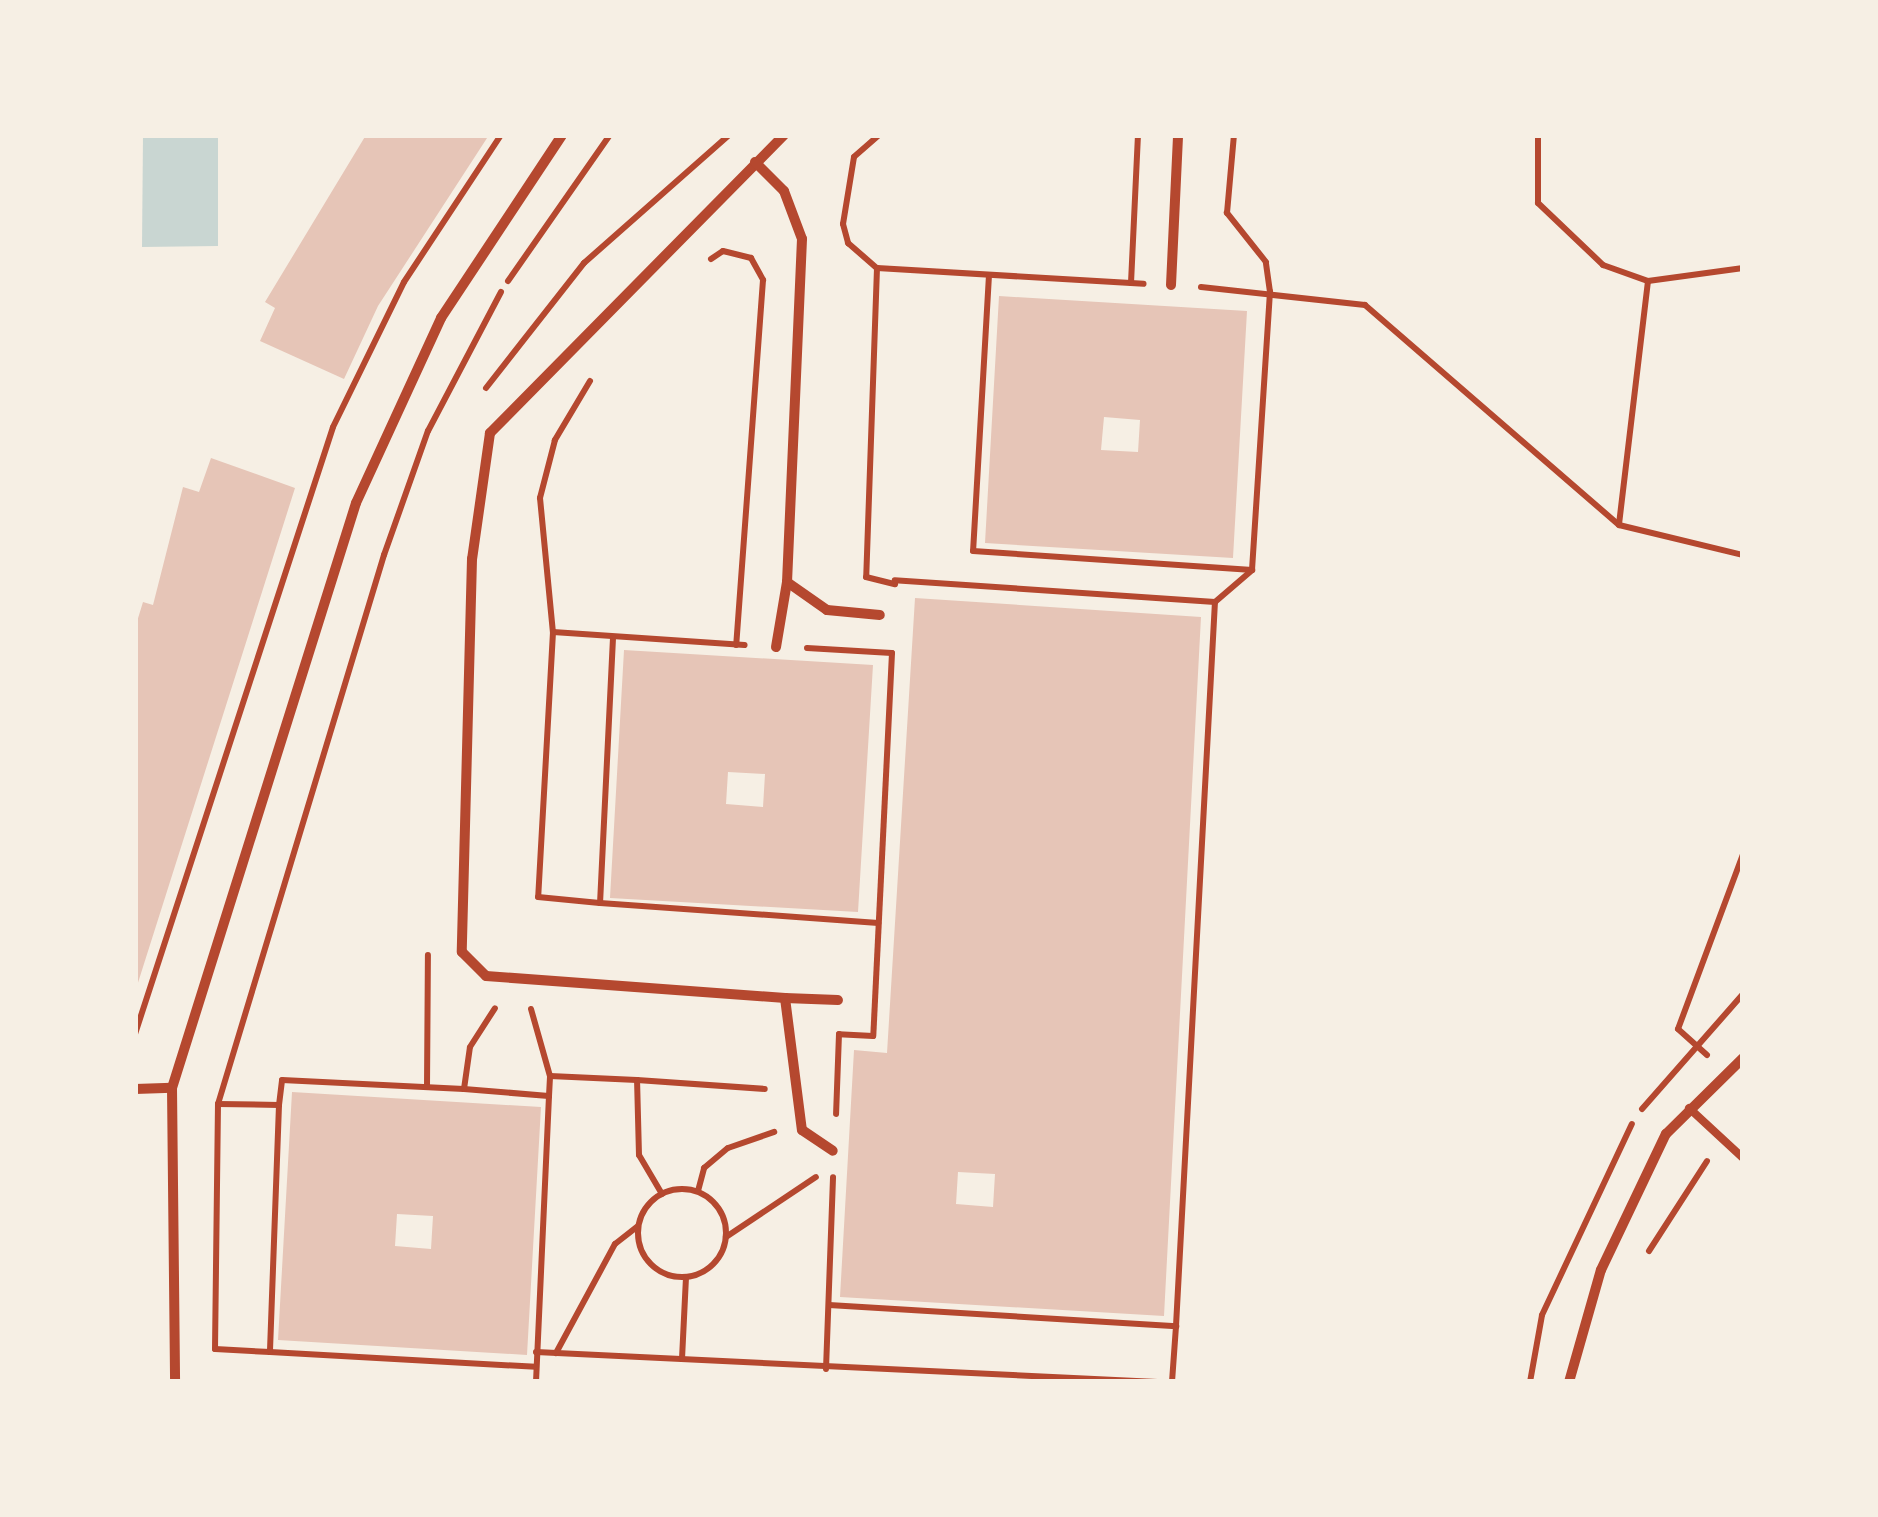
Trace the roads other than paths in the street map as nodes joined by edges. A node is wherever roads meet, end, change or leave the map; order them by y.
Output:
1 (562, 135) edge
2 (784, 135) edge
3 (1178, 135) edge
4 (755, 162) junction
5 (1171, 285) road end
6 (787, 582) junction
7 (880, 615) dead end
8 (776, 647) road end
9 (785, 998) junction
10 (838, 1000) dead end
11 (1743, 1058) edge
12 (172, 1088) junction
13 (135, 1089) edge
14 (1690, 1108) junction
15 (833, 1151) dead end
16 (1743, 1158) edge
17 (175, 1382) edge
18 (1569, 1382) edge

1 - 12 street
2 - 4 street
3 - 5 street
4 - 6 street
4 - 9 street
6 - 7 street
6 - 8 street
9 - 10 street
9 - 15 street
11 - 14 street
12 - 13 street
12 - 17 street
14 - 16 lane
14 - 18 street

